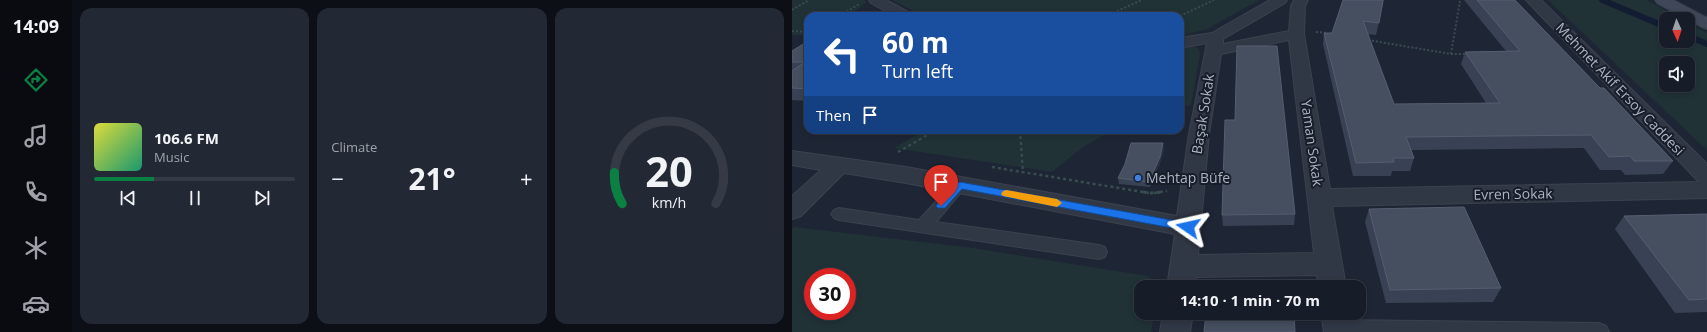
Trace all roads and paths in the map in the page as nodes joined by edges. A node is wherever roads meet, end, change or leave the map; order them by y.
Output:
1 (809, 0) edge
2 (876, 0) edge
3 (1142, 0) edge
4 (1214, 0) edge
5 (1280, 0) edge
6 (1301, 0) edge
7 (1533, 0) edge
8 (1662, 0) edge
9 (1683, 0) edge
10 (1460, 1) dead end
11 (860, 3) dead end
12 (792, 10) edge
13 (846, 12) edge
14 (898, 12) edge
15 (1115, 12) edge
16 (1707, 12) edge
17 (1184, 14) edge
18 (1707, 24) edge
19 (792, 31) edge
20 (1296, 31) junction
21 (804, 32) edge
22 (1333, 34) edge
23 (1364, 40) edge
24 (1184, 43) edge
25 (1215, 44) junction
26 (1450, 54) junction
27 (1474, 54) edge
28 (929, 134) edge
29 (1020, 134) edge
30 (892, 151) dead end
31 (898, 152) junction
32 (905, 154) dead end
33 (792, 158) edge
34 (840, 164) junction
35 (984, 166) dead end
36 (868, 169) junction
37 (1023, 172) junction
38 (1707, 177) edge
39 (960, 185) junction
40 (1170, 190) dead end
41 (1707, 190) edge
42 (1026, 197) junction
43 (1320, 198) junction
44 (792, 210) edge
45 (839, 214) dead end
46 (923, 226) junction
47 (1188, 227) junction
48 (1099, 252) dead end
49 (1331, 275) edge
50 (1182, 277) edge
51 (1177, 320) edge
52 (1338, 324) edge
53 (1175, 332) edge
54 (1599, 332) edge

1 - 12 path
2 - 14 street
3 - 15 path
4 - 17 path
5 - 25 street
6 - 20 street, Yaman Sokak
7 - 38 street, Mehmet Akif Ersoy Caddesi
8 - 18 main road
9 - 16 main road
10 - 26 path
11 - 13 path
19 - 21 path
20 - 22 path
20 - 25 street
20 - 43 street, Yaman Sokak
23 - 26 path
24 - 25 street
25 - 47 street, Başak Sokak
26 - 27 path
28 - 31 path
29 - 37 path
30 - 31 path
31 - 32 path
31 - 36 path
33 - 34 street
34 - 36 street
34 - 44 street
35 - 37 path
36 - 39 street
37 - 40 path
37 - 42 path
39 - 42 street
39 - 46 lane
41 - 43 street, Evren Sokak
42 - 47 street
43 - 49 street, Yaman Sokak
45 - 46 lane
46 - 48 lane
47 - 50 street, Başak Sokak
49 - 50 street
51 - 53 street
52 - 54 lane

